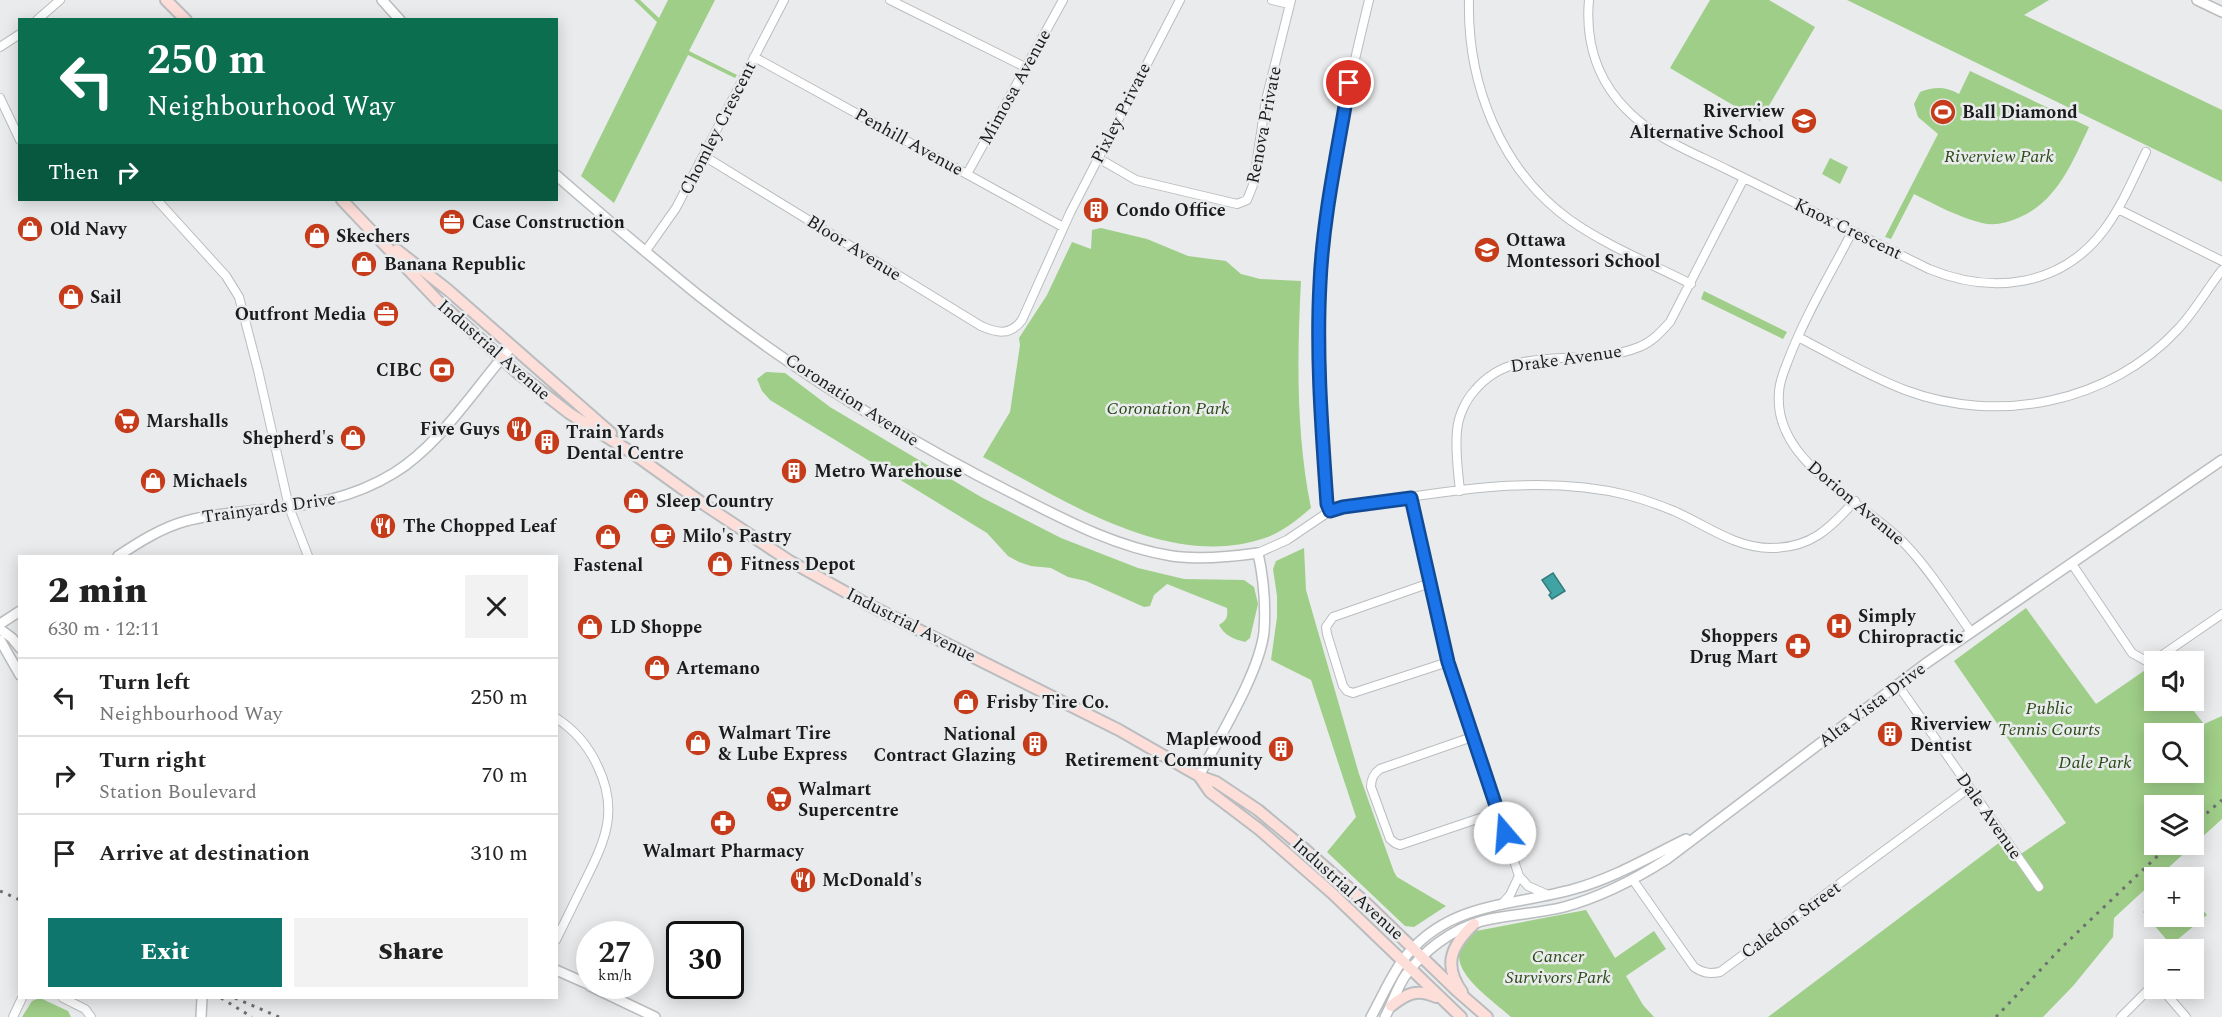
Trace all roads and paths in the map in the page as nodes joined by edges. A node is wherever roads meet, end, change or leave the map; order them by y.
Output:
1 (60, 0) edge
2 (166, 0) edge
3 (176, 0) edge
4 (382, 0) edge
5 (784, 0) edge
6 (890, 0) edge
7 (1064, 0) edge
8 (1180, 0) edge
9 (1272, 0) edge
10 (1369, 0) edge
11 (1469, 0) edge
12 (1589, 0) edge
13 (2197, 0) edge
14 (1290, 2) edge
15 (2222, 12) edge
16 (184, 17) edge
17 (39, 18) edge
18 (398, 18) edge
19 (18, 35) edge
20 (0, 47) edge
21 (754, 57) junction
22 (1025, 67) junction
23 (0, 98) edge
24 (18, 136) edge
25 (2146, 153) dead end
26 (704, 156) junction
27 (1098, 158) junction
28 (967, 174) junction
29 (558, 177) edge
30 (1744, 178) junction
31 (158, 201) edge
32 (343, 201) edge
33 (2118, 209) junction
34 (1063, 227) junction
35 (368, 228) junction
36 (1852, 232) junction
37 (645, 252) junction
38 (2222, 261) edge
39 (2222, 270) edge
40 (1691, 284) junction
41 (1006, 333) joint
42 (1798, 337) junction
43 (512, 346) junction
44 (501, 358) junction
45 (634, 454) junction
46 (2222, 460) edge
47 (1460, 491) junction
48 (1411, 498) junction
49 (1855, 501) junction
50 (290, 507) junction
51 (1330, 511) junction
52 (1258, 553) junction
53 (121, 555) edge
54 (308, 555) edge
55 (2072, 564) junction
56 (1430, 583) junction
57 (18, 612) edge
58 (2222, 614) edge
59 (0, 624) edge
60 (0, 629) edge
61 (1971, 632) junction
62 (16, 636) edge
63 (1, 643) edge
64 (1448, 662) junction
65 (18, 672) edge
66 (1898, 685) junction
67 (558, 720) edge
68 (1472, 737) junction
69 (1198, 776) junction
70 (1969, 788) junction
71 (1498, 812) junction
72 (1702, 831) junction
73 (1519, 876) junction
74 (1633, 880) junction
75 (2039, 887) dead end
76 (1546, 894) junction
77 (1502, 904) junction
78 (1474, 924) junction
79 (558, 936) edge
80 (1413, 948) junction
81 (1423, 957) junction
82 (1402, 961) junction
83 (1411, 969) junction
84 (558, 971) edge
85 (576, 979) edge
86 (2144, 994) edge
87 (22, 999) edge
88 (65, 999) edge
89 (202, 999) edge
90 (618, 999) edge
91 (1441, 999) junction
92 (2170, 999) edge
93 (1390, 1006) junction
94 (1482, 1013) edge
95 (13, 1017) edge
96 (91, 1017) edge
97 (201, 1017) edge
98 (655, 1017) edge
99 (1371, 1017) edge
100 (1385, 1017) edge
101 (1461, 1017) edge
102 (2121, 1017) edge
103 (2186, 1017) edge

1 - 17 street
2 - 16 main road
3 - 16 main road
4 - 18 street
5 - 21 street, Chomley Crescent
6 - 22 street
7 - 22 street, Mimosa Avenue
8 - 27 street, Pixley Private
9 - 14 street
10 - 51 street
11 - 40 street
12 - 30 street, Knox Crescent
13 - 15 street
14 - 27 street, Renova Private
19 - 20 street
21 - 26 street, Chomley Crescent
21 - 28 street, Penhill Avenue
22 - 28 street, Mimosa Avenue
23 - 24 street
25 - 33 street, Knox Crescent
26 - 37 street, Chomley Crescent
26 - 41 street, Bloor Avenue
27 - 34 street, Pixley Private
28 - 34 street, Penhill Avenue
29 - 37 street, Coronation Avenue
30 - 36 street, Knox Crescent
30 - 40 street, Drake Avenue
31 - 50 street
32 - 35 main road, Industrial Avenue
33 - 36 street, Knox Crescent
33 - 38 street
34 - 41 street, Pixley Private
35 - 43 main road, Industrial Avenue
35 - 44 main road, Industrial Avenue
36 - 42 street, Dorion Avenue
37 - 52 street, Coronation Avenue
39 - 42 street
40 - 47 street, Drake Avenue
42 - 49 street, Dorion Avenue
43 - 44 street, Trainyards Drive
43 - 45 main road, Industrial Avenue
44 - 45 main road, Industrial Avenue
44 - 50 street, Trainyards Drive
45 - 69 main road, Industrial Avenue
46 - 55 street, Alta Vista Drive
47 - 48 street
47 - 49 street
48 - 51 street
48 - 56 street
49 - 61 street, Dorion Avenue
50 - 53 street, Trainyards Drive
50 - 54 street
51 - 52 street
52 - 69 street
55 - 58 street
55 - 61 street, Alta Vista Drive
56 - 64 street
56 - 64 street
57 - 59 street
60 - 62 street
61 - 66 street, Alta Vista Drive
62 - 63 street
63 - 65 street
64 - 68 street
66 - 70 street, Dale Avenue
66 - 72 street, Alta Vista Drive
67 - 79 street
68 - 71 street
68 - 71 street
69 - 80 main road, Industrial Avenue
69 - 82 main road, Industrial Avenue
70 - 74 street, Caledon Street
70 - 75 street, Dale Avenue
71 - 73 street
72 - 74 street, Alta Vista Drive
72 - 76 street, Alta Vista Drive
73 - 76 street
73 - 77 street
74 - 78 street, Alta Vista Drive
76 - 77 street, Alta Vista Drive
77 - 80 street, Alta Vista Drive
78 - 81 street, Alta Vista Drive
78 - 94 main road
80 - 81 main road, Industrial Avenue
80 - 82 street, Alta Vista Drive
81 - 83 street, Alta Vista Drive
81 - 94 main road, Industrial Avenue
82 - 83 main road, Industrial Avenue
82 - 99 street, Alta Vista Drive
83 - 91 main road, Industrial Avenue
83 - 93 street, Alta Vista Drive
84 - 85 street
86 - 102 street
87 - 95 street
88 - 96 street
89 - 97 street
90 - 98 street
91 - 93 main road
91 - 101 main road, Industrial Avenue
92 - 103 street
93 - 100 street, Alta Vista Drive

